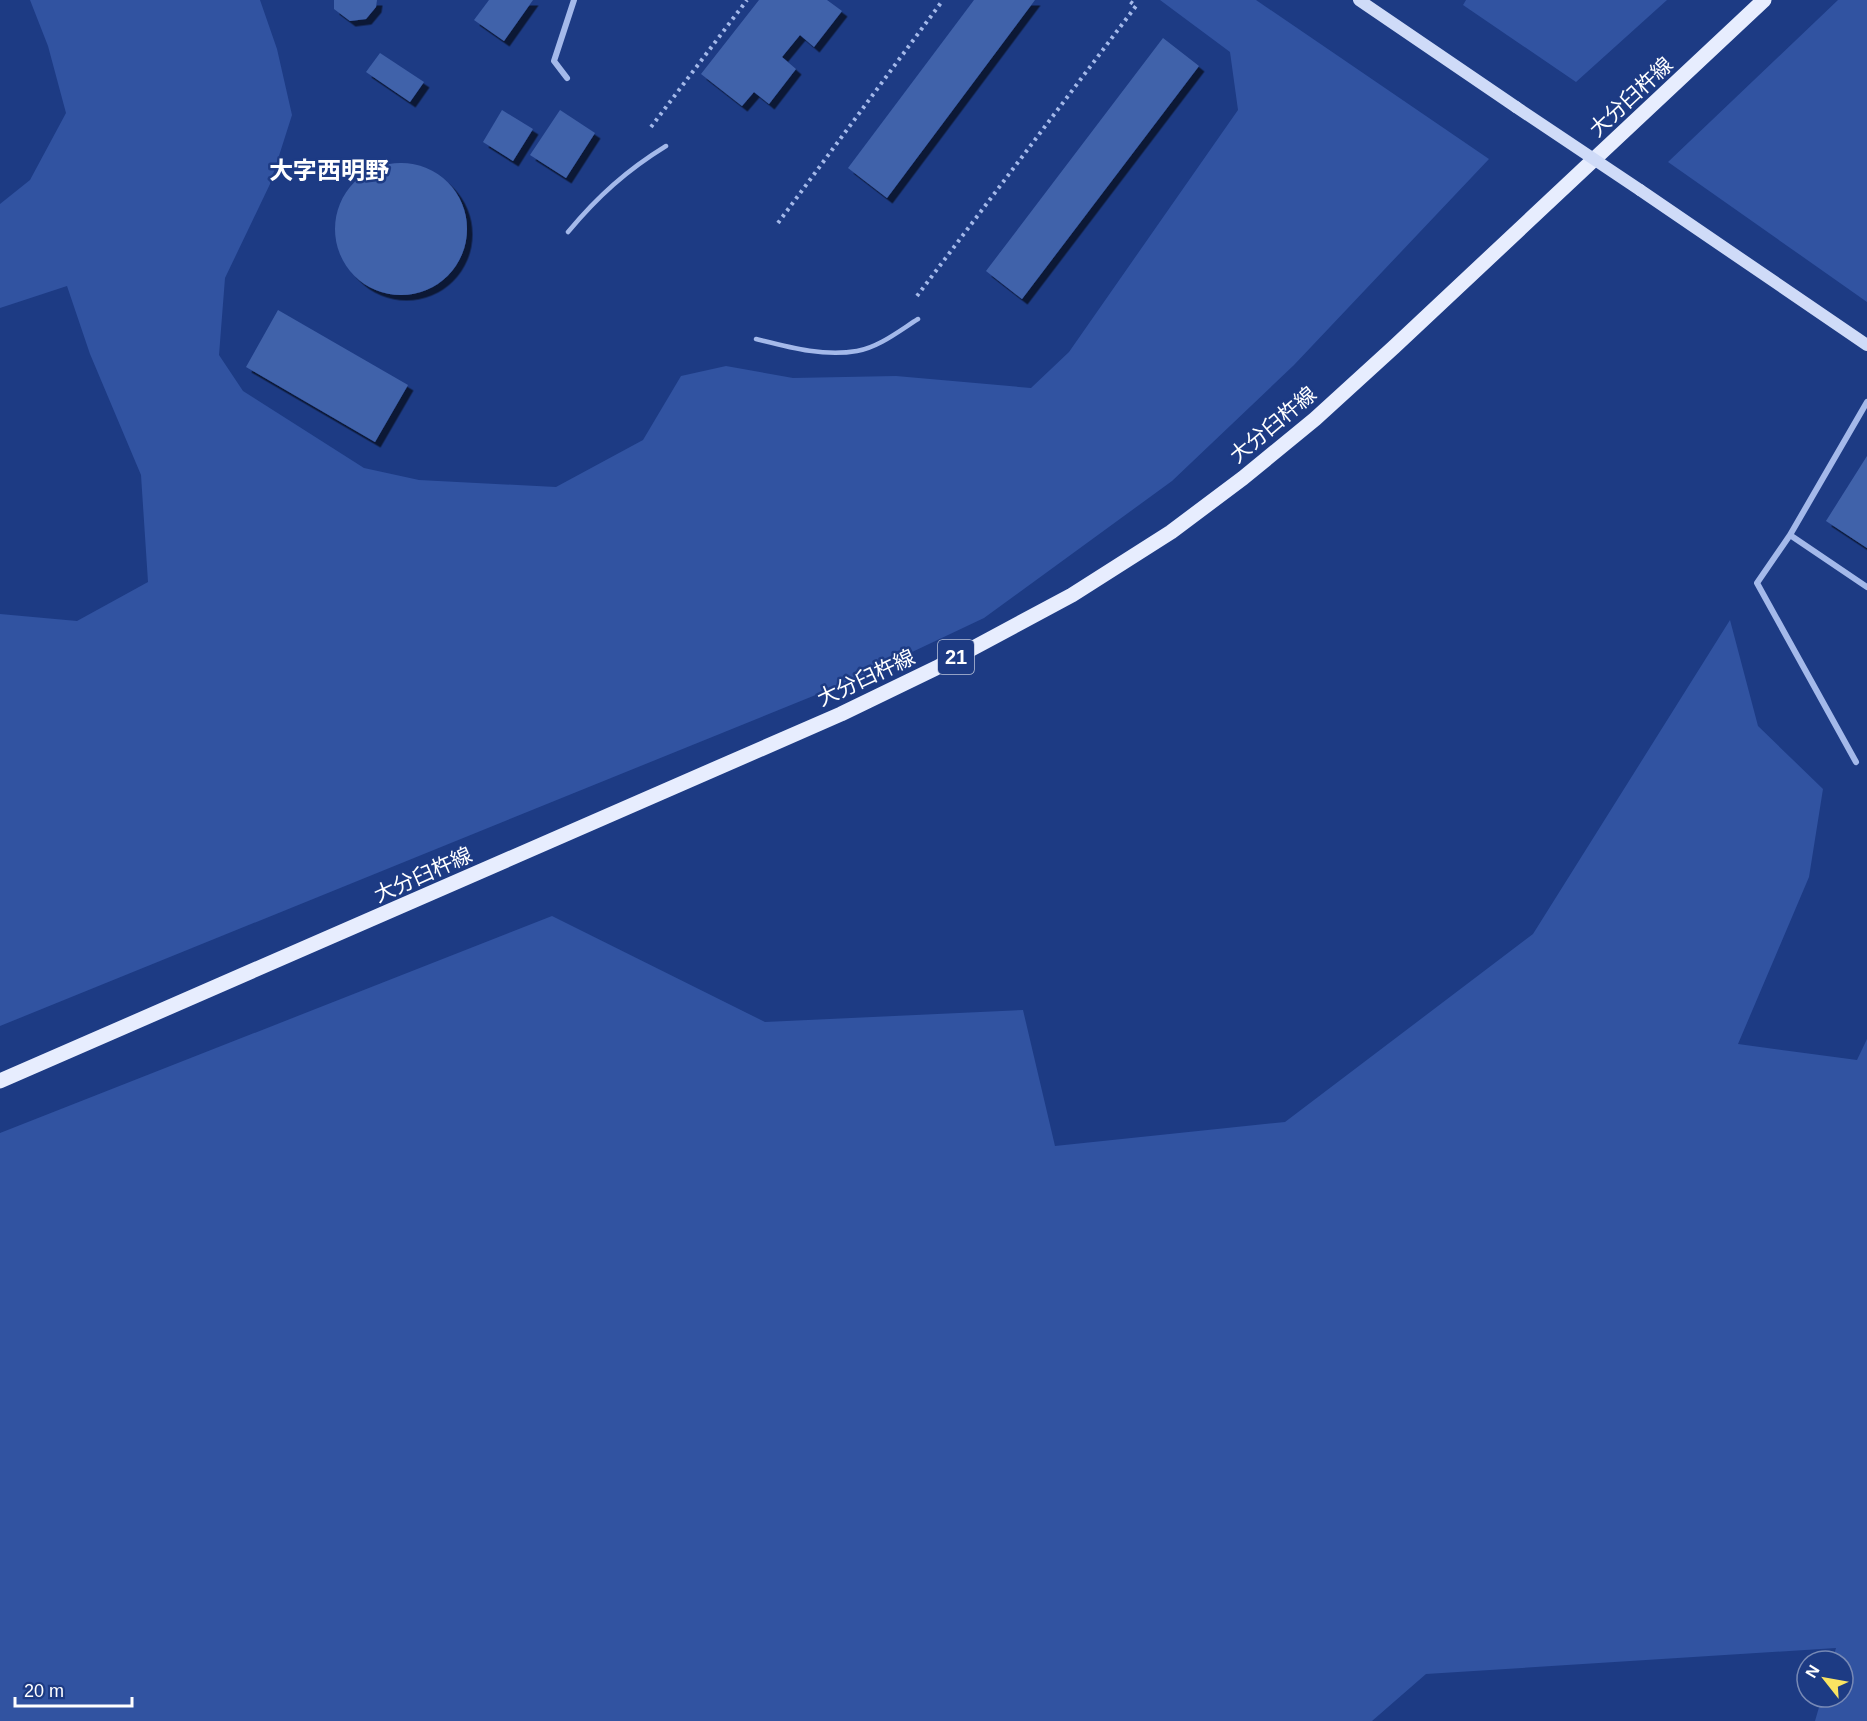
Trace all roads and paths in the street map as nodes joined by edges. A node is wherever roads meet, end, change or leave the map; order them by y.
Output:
1 (574, 0) edge
2 (747, 0) edge
3 (943, 0) edge
4 (1128, 0) edge
5 (1359, 0) edge
6 (1764, 0) edge
7 (567, 78) dead end
8 (647, 133) dead end
9 (666, 146) dead end
10 (778, 223) dead end
11 (568, 232) dead end
12 (913, 301) dead end
13 (918, 319) dead end
14 (756, 339) dead end
15 (1867, 345) edge
16 (1867, 402) edge
17 (1790, 535) junction
18 (1867, 587) edge
19 (1856, 762) dead end
20 (0, 1081) edge

1 - 7 street
2 - 8 path
3 - 10 path
4 - 12 path
5 - 15 street, bridge
6 - 20 main road, 大分臼杵線 / 21
9 - 11 lane
13 - 14 lane
16 - 17 street
17 - 18 street
17 - 19 street

